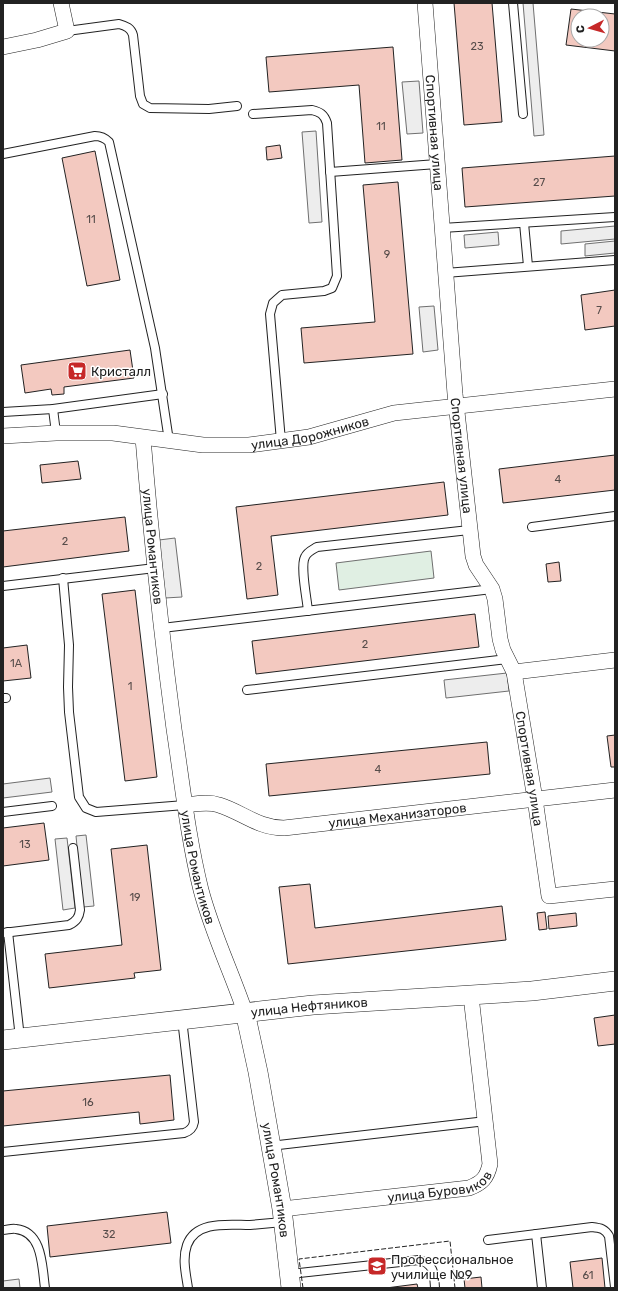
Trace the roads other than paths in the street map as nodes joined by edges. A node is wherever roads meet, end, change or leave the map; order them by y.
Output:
1 (61, 3) edge
2 (424, 3) edge
3 (513, 3) edge
4 (67, 32) junction
5 (3, 47) edge
6 (238, 106) dead end
7 (253, 114) dead end
8 (523, 114) dead end
9 (3, 154) edge
10 (437, 164) junction
11 (330, 172) junction
12 (615, 217) edge
13 (524, 223) junction
14 (442, 228) junction
15 (615, 260) edge
16 (528, 266) junction
17 (445, 273) junction
18 (615, 389) edge
19 (163, 394) junction
20 (457, 406) junction
21 (53, 409) junction
22 (3, 412) edge
23 (56, 433) junction
24 (3, 436) edge
25 (142, 438) junction
26 (169, 441) junction
27 (281, 441) junction
28 (615, 516) edge
29 (532, 526) dead end
30 (469, 530) junction
31 (155, 568) junction
32 (63, 578) junction
33 (3, 586) edge
34 (492, 589) junction
35 (308, 611) junction
36 (162, 628) junction
37 (507, 659) junction
38 (615, 660) edge
39 (514, 672) junction
40 (247, 690) dead end
41 (615, 790) edge
42 (535, 799) junction
43 (185, 805) junction
44 (52, 806) dead end
45 (3, 812) edge
46 (73, 848) dead end
47 (615, 889) edge
48 (6, 933) edge
49 (615, 981) edge
50 (471, 996) junction
51 (245, 1012) junction
52 (182, 1019) junction
53 (12, 1038) edge
54 (486, 1121) junction
55 (270, 1146) junction
56 (3, 1152) edge
57 (282, 1216) junction
58 (3, 1230) edge
59 (536, 1234) junction
60 (488, 1240) dead end
61 (291, 1281) edge
62 (615, 1287) edge
63 (45, 1288) edge
64 (188, 1288) edge
65 (435, 1288) edge
66 (542, 1288) edge

1 - 4 street
2 - 10 street, Спортивная улица
3 - 8 lane
4 - 5 street
4 - 6 lane
7 - 11 lane
9 - 19 lane
10 - 11 lane
10 - 14 street, Спортивная улица
11 - 27 lane
12 - 13 lane
13 - 14 lane
13 - 16 lane
14 - 17 street, Спортивная улица
15 - 16 lane
16 - 17 lane
17 - 20 street, Спортивная улица
18 - 20 street, улица Дорожников
19 - 21 lane
19 - 26 lane
20 - 27 street, улица Дорожников
20 - 30 street, Спортивная улица
21 - 22 lane
21 - 23 lane
23 - 24 street, улица Дорожников
23 - 25 street, улица Дорожников
25 - 26 street, улица Дорожников
25 - 31 street, улица Романтиков
26 - 27 street, улица Дорожников
28 - 29 lane
30 - 34 street, Спортивная улица
30 - 35 lane
31 - 32 lane
31 - 36 street, улица Романтиков
32 - 33 lane
32 - 43 lane
34 - 35 lane
34 - 37 street, Спортивная улица
35 - 36 lane
36 - 43 street, улица Романтиков
37 - 39 street, Спортивная улица
37 - 40 lane
38 - 39 street
39 - 42 street, Спортивная улица
41 - 42 street, улица Механизаторов
42 - 43 street, улица Механизаторов
42 - 47 street, Спортивная улица
43 - 51 street, улица Романтиков
44 - 45 lane
46 - 48 lane
48 - 53 lane
49 - 50 street, улица Нефтяников
50 - 51 street, улица Нефтяников
50 - 54 street, улица Буровиков
51 - 52 street, улица Нефтяников
51 - 55 street, улица Романтиков
52 - 53 street, улица Нефтяников
52 - 56 lane
54 - 55 lane
54 - 57 street, улица Буровиков
55 - 57 street, улица Романтиков
57 - 61 street, улица Романтиков
57 - 64 lane
58 - 63 lane
59 - 60 lane
59 - 62 lane
59 - 66 lane
61 - 65 lane

